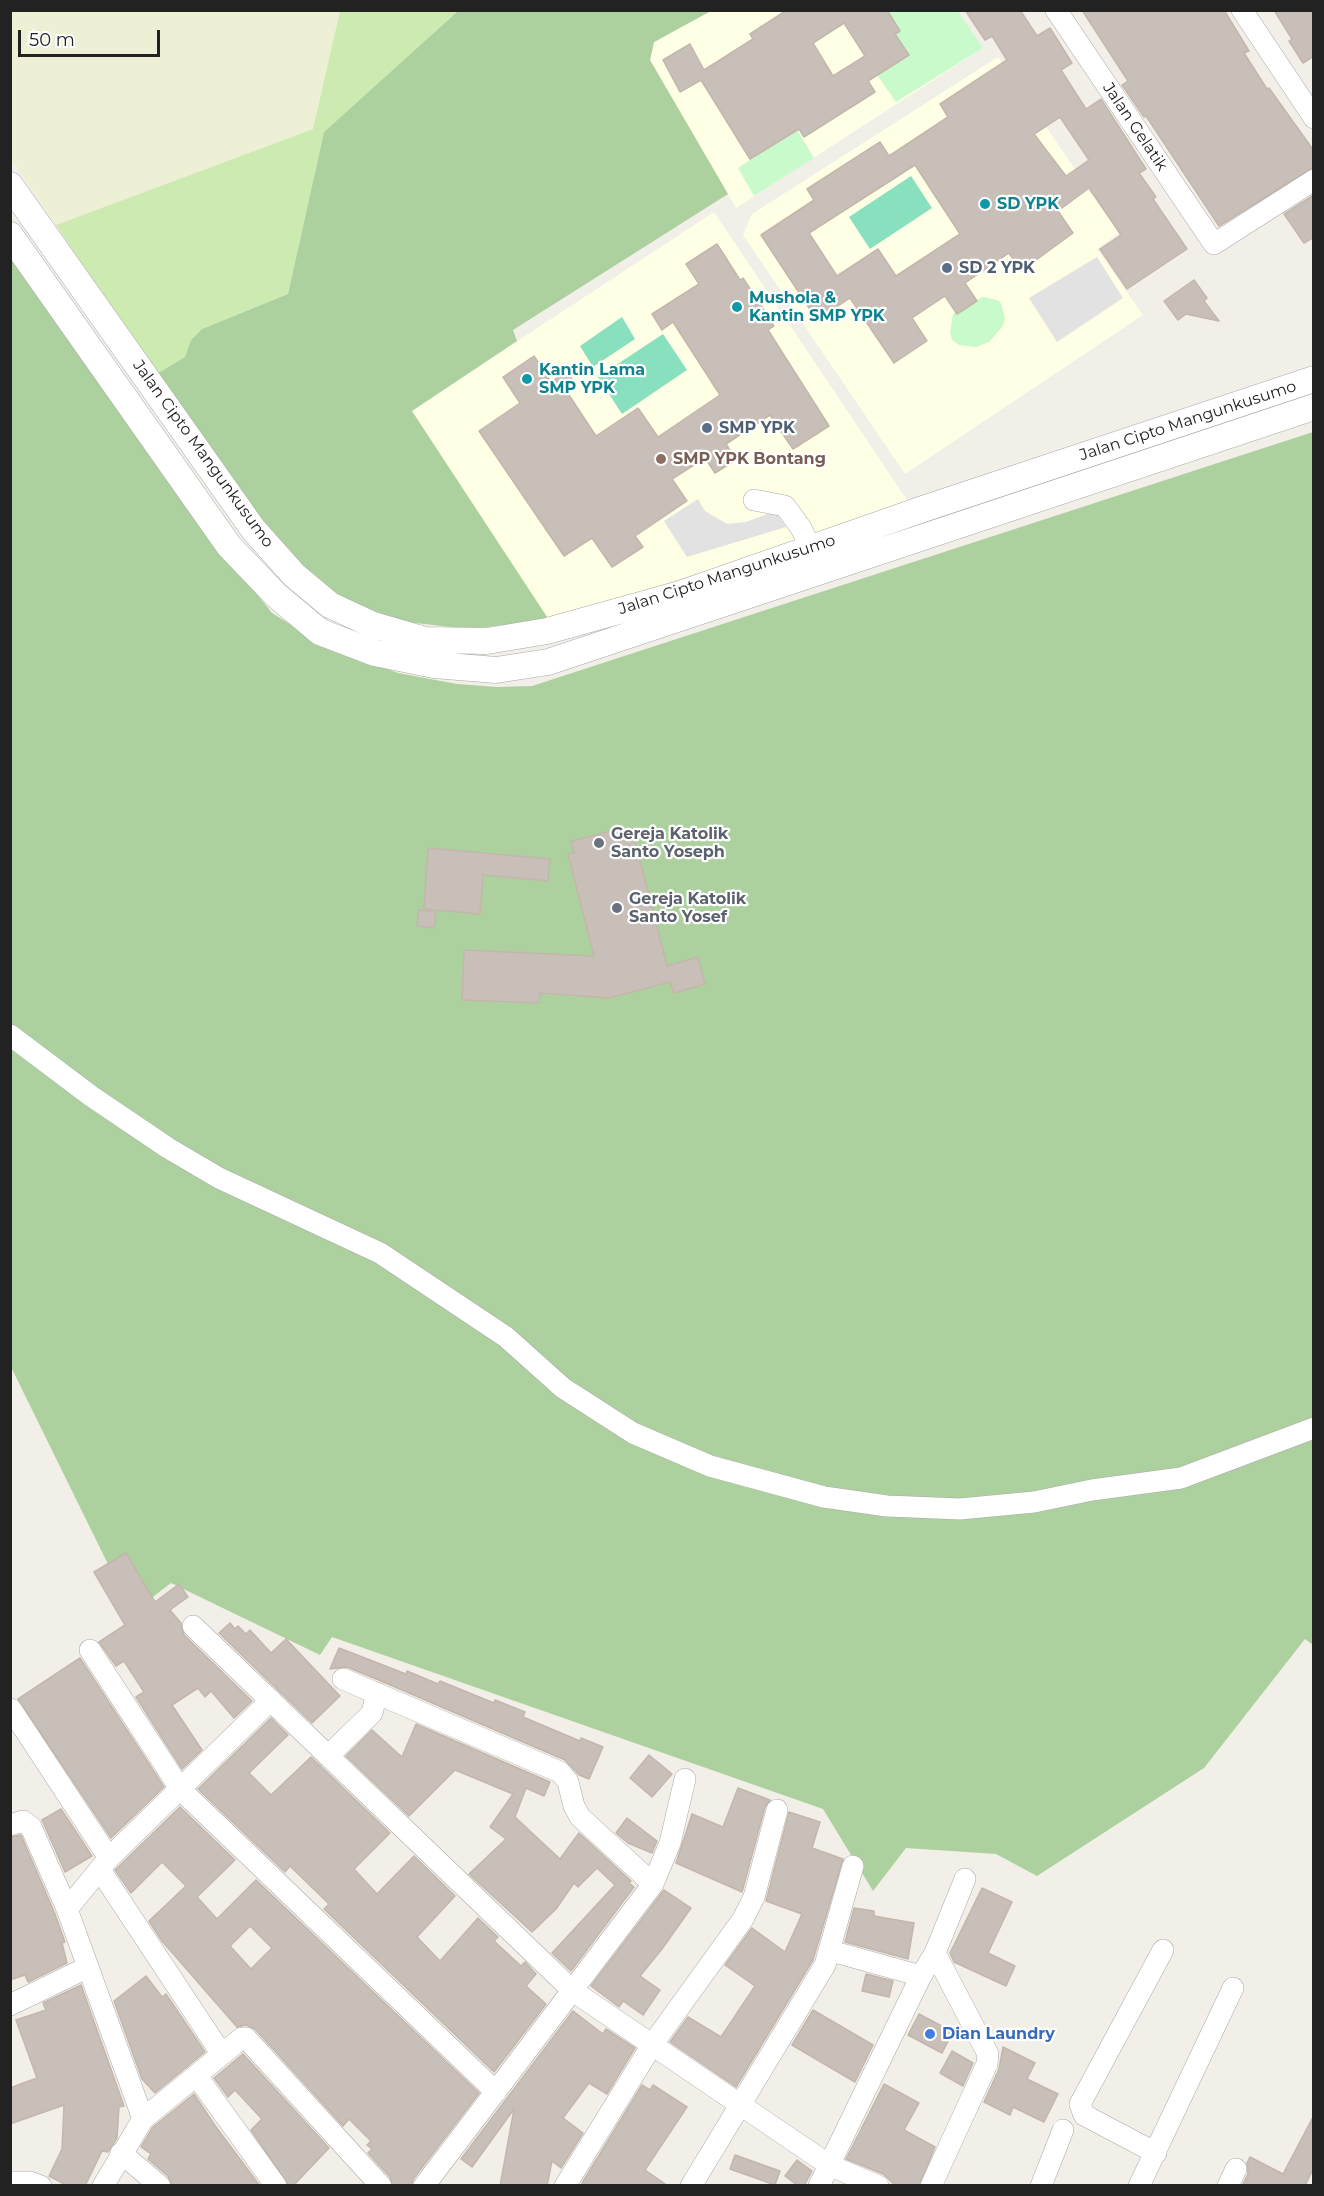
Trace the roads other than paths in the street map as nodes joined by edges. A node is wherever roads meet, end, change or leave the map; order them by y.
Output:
1 (1056, 10) edge
2 (1242, 10) edge
3 (1314, 118) edge
4 (1314, 180) edge
5 (10, 185) edge
6 (10, 235) edge
7 (96, 305) junction
8 (71, 323) junction
9 (1314, 379) edge
10 (1314, 408) edge
11 (1190, 420) junction
12 (1199, 446) junction
13 (754, 500) dead end
14 (811, 549) junction
15 (10, 1035) edge
16 (1314, 1428) edge
17 (193, 1626) dead end
18 (90, 1650) dead end
19 (343, 1679) dead end
20 (272, 1700) junction
21 (11, 1709) edge
22 (371, 1709) junction
23 (328, 1756) junction
24 (685, 1779) dead end
25 (181, 1790) junction
26 (777, 1810) dead end
27 (10, 1825) edge
28 (105, 1864) junction
29 (853, 1866) dead end
30 (965, 1879) dead end
31 (653, 1884) junction
32 (67, 1909) junction
33 (1163, 1950) dead end
34 (831, 1951) junction
35 (935, 1953) junction
36 (86, 1968) junction
37 (921, 1976) junction
38 (1233, 1988) dead end
39 (573, 1991) junction
40 (10, 2005) edge
41 (652, 2045) junction
42 (221, 2053) junction
43 (196, 2075) junction
44 (496, 2092) junction
45 (738, 2106) junction
46 (144, 2119) junction
47 (1063, 2130) dead end
48 (121, 2153) junction
49 (1156, 2153) junction
50 (829, 2165) junction
51 (10, 2182) edge
52 (41, 2186) edge
53 (103, 2186) edge
54 (160, 2186) edge
55 (276, 2186) edge
56 (381, 2186) edge
57 (424, 2186) edge
58 (565, 2186) edge
59 (691, 2186) edge
60 (819, 2186) edge
61 (878, 2186) edge
62 (931, 2186) edge
63 (1041, 2186) edge
64 (1139, 2186) edge

1 - 4 street, Jalan Gelatik
2 - 3 street
5 - 7 street, Jalan Cipto Mangunkusumo
6 - 8 street, Jalan Cipto Mangunkusumo
7 - 8 street
7 - 14 street, Jalan Cipto Mangunkusumo
8 - 12 street, Jalan Cipto Mangunkusumo
9 - 11 street, Jalan Cipto Mangunkusumo
10 - 12 street, Jalan Cipto Mangunkusumo
11 - 12 street
11 - 14 street, Jalan Cipto Mangunkusumo
13 - 14 street
15 - 16 street
17 - 20 street
18 - 25 street
19 - 22 street
20 - 23 street
20 - 25 street
21 - 28 street
22 - 23 street
22 - 31 street
23 - 39 street
24 - 31 street
25 - 28 street
25 - 44 street
26 - 41 street
27 - 32 street
28 - 32 street
28 - 42 street
29 - 34 street
30 - 35 street
31 - 39 street
32 - 36 street
33 - 49 street
34 - 37 street
34 - 45 street
35 - 37 street
35 - 62 street
36 - 40 street
36 - 46 street
37 - 50 street
38 - 49 street
39 - 41 street
39 - 44 street
41 - 45 street
41 - 58 street
42 - 43 street
42 - 56 street
43 - 46 street
43 - 55 street
44 - 57 street
45 - 50 street
45 - 59 street
46 - 48 street
47 - 63 street
48 - 53 street
48 - 54 street
49 - 64 street
50 - 60 street
50 - 61 street
51 - 52 street

